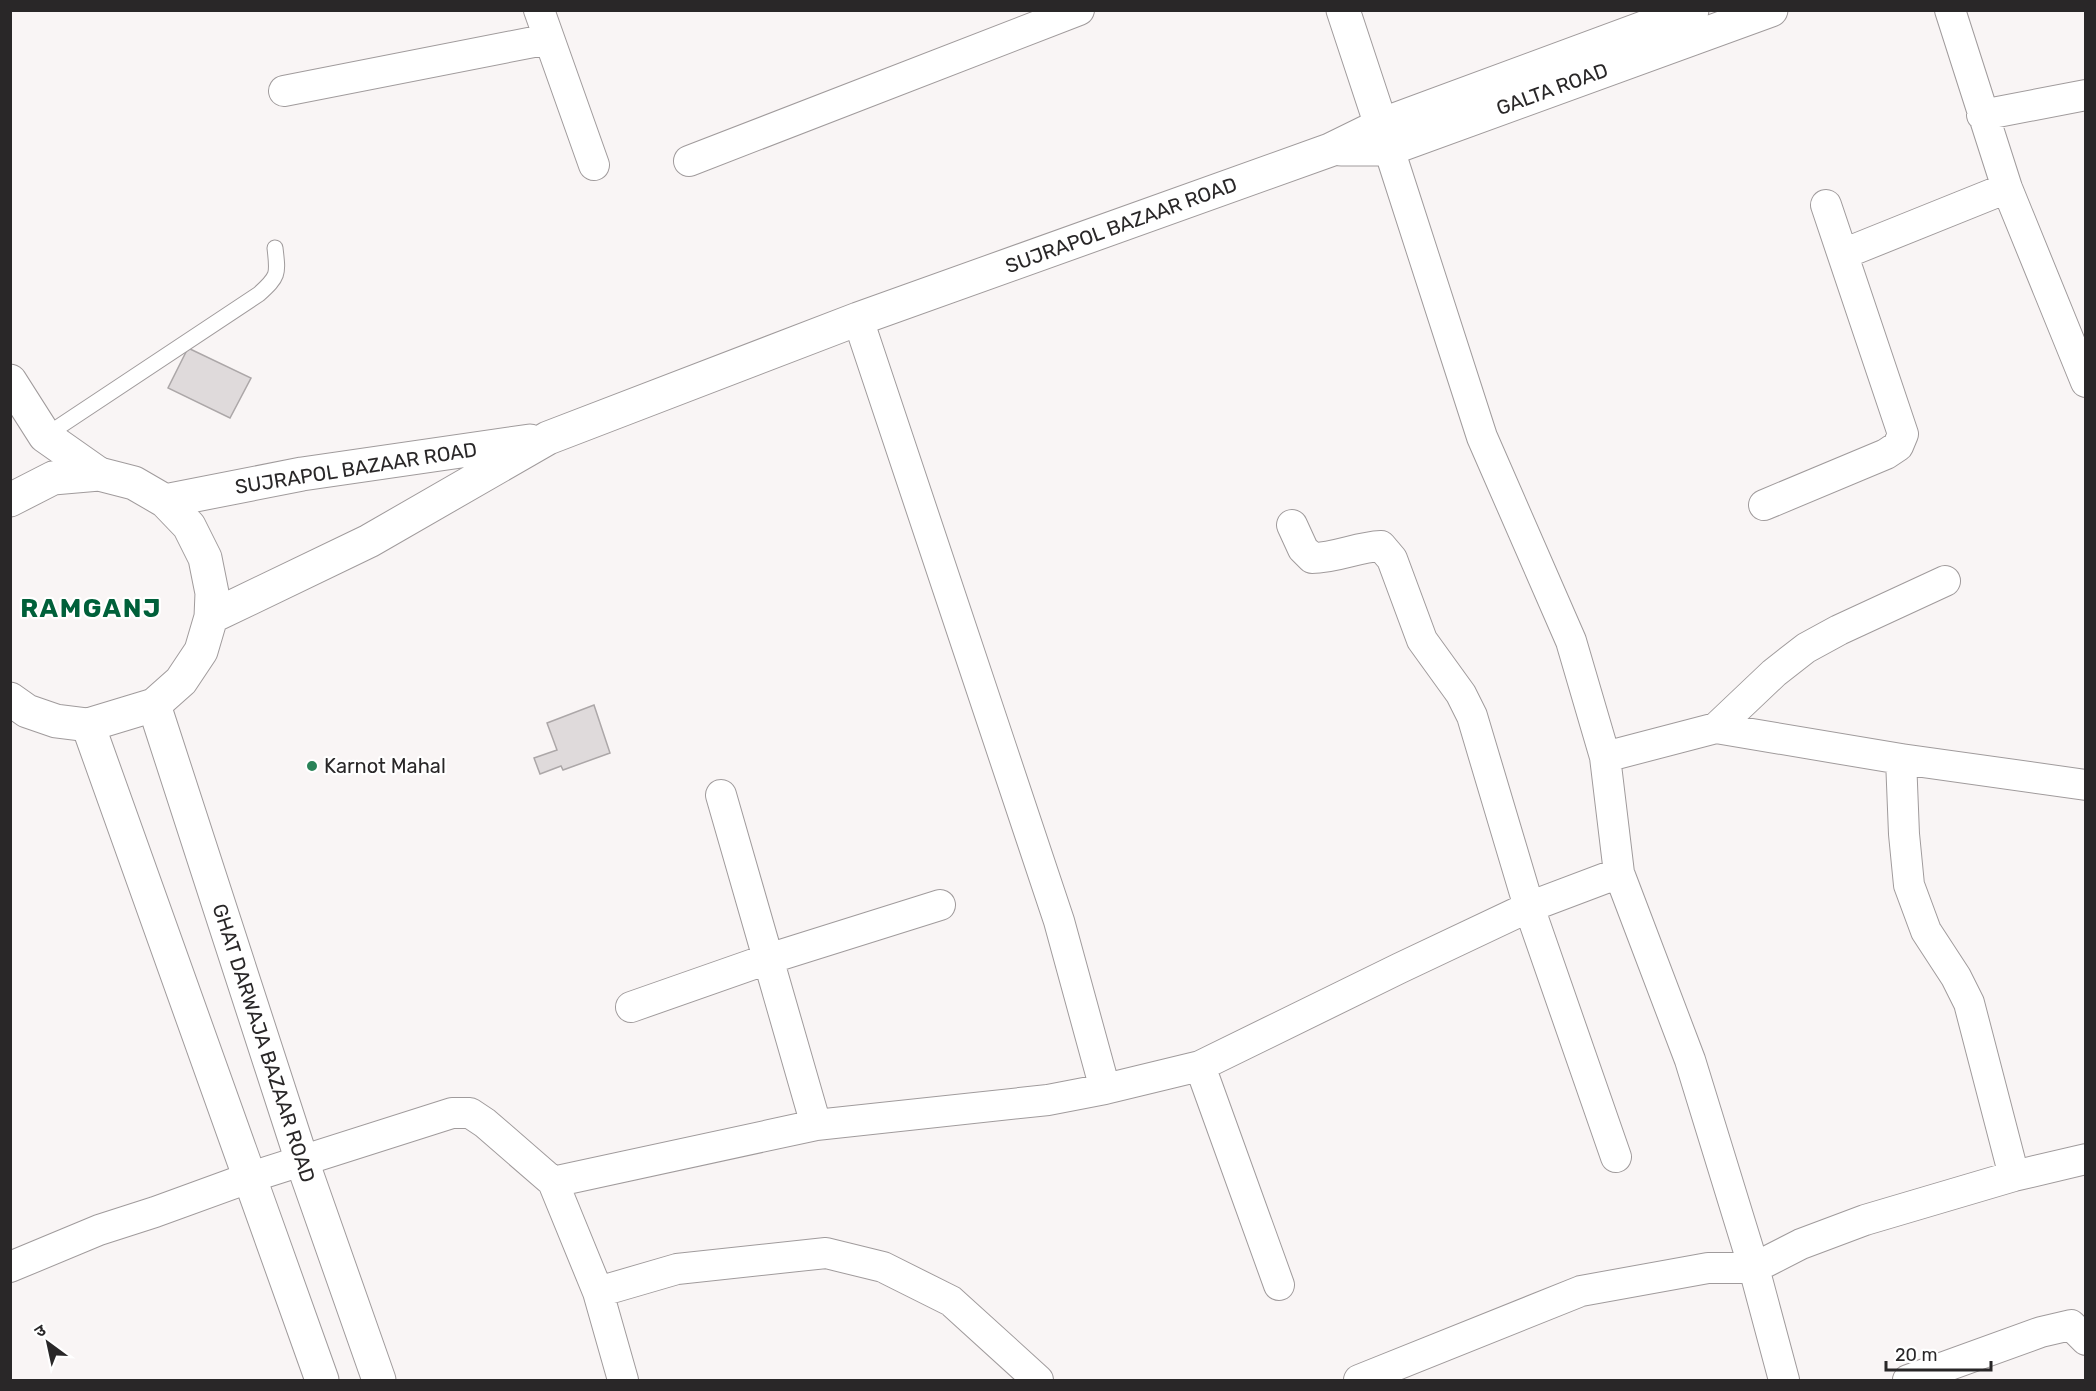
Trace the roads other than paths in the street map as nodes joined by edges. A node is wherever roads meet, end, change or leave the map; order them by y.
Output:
1 (539, 10) edge
2 (1079, 10) edge
3 (1342, 10) edge
4 (1692, 10) edge
5 (1771, 10) edge
6 (1950, 10) edge
7 (549, 39) junction
8 (284, 91) dead end
9 (2085, 95) edge
10 (1982, 115) junction
11 (1385, 137) junction
12 (689, 161) dead end
13 (594, 165) dead end
14 (2007, 188) junction
15 (1826, 205) dead end
16 (275, 248) dead end
17 (1843, 254) junction
18 (858, 319) junction
19 (10, 381) edge
20 (2085, 382) edge
21 (45, 436) junction
22 (548, 438) junction
23 (99, 474) junction
24 (10, 500) edge
25 (165, 501) junction
26 (1764, 505) dead end
27 (1293, 525) dead end
28 (1945, 581) dead end
29 (211, 617) junction
30 (10, 699) edge
31 (154, 705) junction
32 (88, 725) junction
33 (1716, 728) junction
34 (1605, 757) junction
35 (1901, 759) junction
36 (2085, 785) edge
37 (721, 795) dead end
38 (1619, 873) junction
39 (940, 905) dead end
40 (1529, 908) junction
41 (768, 959) junction
42 (631, 1007) dead end
43 (1200, 1066) junction
44 (1105, 1089) junction
45 (816, 1125) junction
46 (1616, 1157) dead end
47 (2085, 1159) edge
48 (302, 1161) junction
49 (2014, 1176) junction
50 (251, 1177) junction
51 (553, 1182) junction
52 (10, 1267) edge
53 (1754, 1268) junction
54 (1279, 1285) dead end
55 (598, 1292) junction
56 (2085, 1340) edge
57 (322, 1380) edge
58 (379, 1380) edge
59 (624, 1380) edge
60 (1038, 1380) edge
61 (1359, 1380) edge
62 (1784, 1380) edge
63 (1908, 1380) edge

1 - 7 street
2 - 12 street
3 - 11 main road
4 - 11 main road, SUJRAPOL BAZAAR ROAD
5 - 11 main road, GALTA ROAD
6 - 10 street
7 - 8 street
7 - 13 street
9 - 10 street
10 - 14 street
11 - 18 main road, SUJRAPOL BAZAAR ROAD
11 - 34 street
14 - 17 street
14 - 20 street
15 - 17 street
16 - 21 lane
17 - 26 street
18 - 22 main road, SUJRAPOL BAZAAR ROAD
18 - 44 street
19 - 21 main road
21 - 23 main road
22 - 25 main road, SUJRAPOL BAZAAR ROAD
22 - 29 main road, SUJRAPOL BAZAAR ROAD
23 - 24 main road
23 - 25 main road
25 - 29 main road
27 - 40 street
28 - 33 street
29 - 31 main road
30 - 32 main road
31 - 32 main road
31 - 48 main road, GHAT DARWAJA BAZAAR ROAD
32 - 50 main road
33 - 34 street
33 - 35 street
34 - 38 street
35 - 36 street
35 - 49 street
37 - 41 street
38 - 40 street
38 - 53 street
39 - 41 street
40 - 43 street
40 - 46 street
41 - 42 street
41 - 45 street
43 - 44 street
43 - 54 street
44 - 45 street
45 - 51 street
47 - 49 street
48 - 50 street
48 - 51 street
48 - 58 main road, GHAT DARWAJA BAZAAR ROAD
49 - 53 street
50 - 52 street
50 - 57 main road
51 - 55 street
53 - 61 street
53 - 62 street
55 - 59 street
55 - 60 street
56 - 63 street

